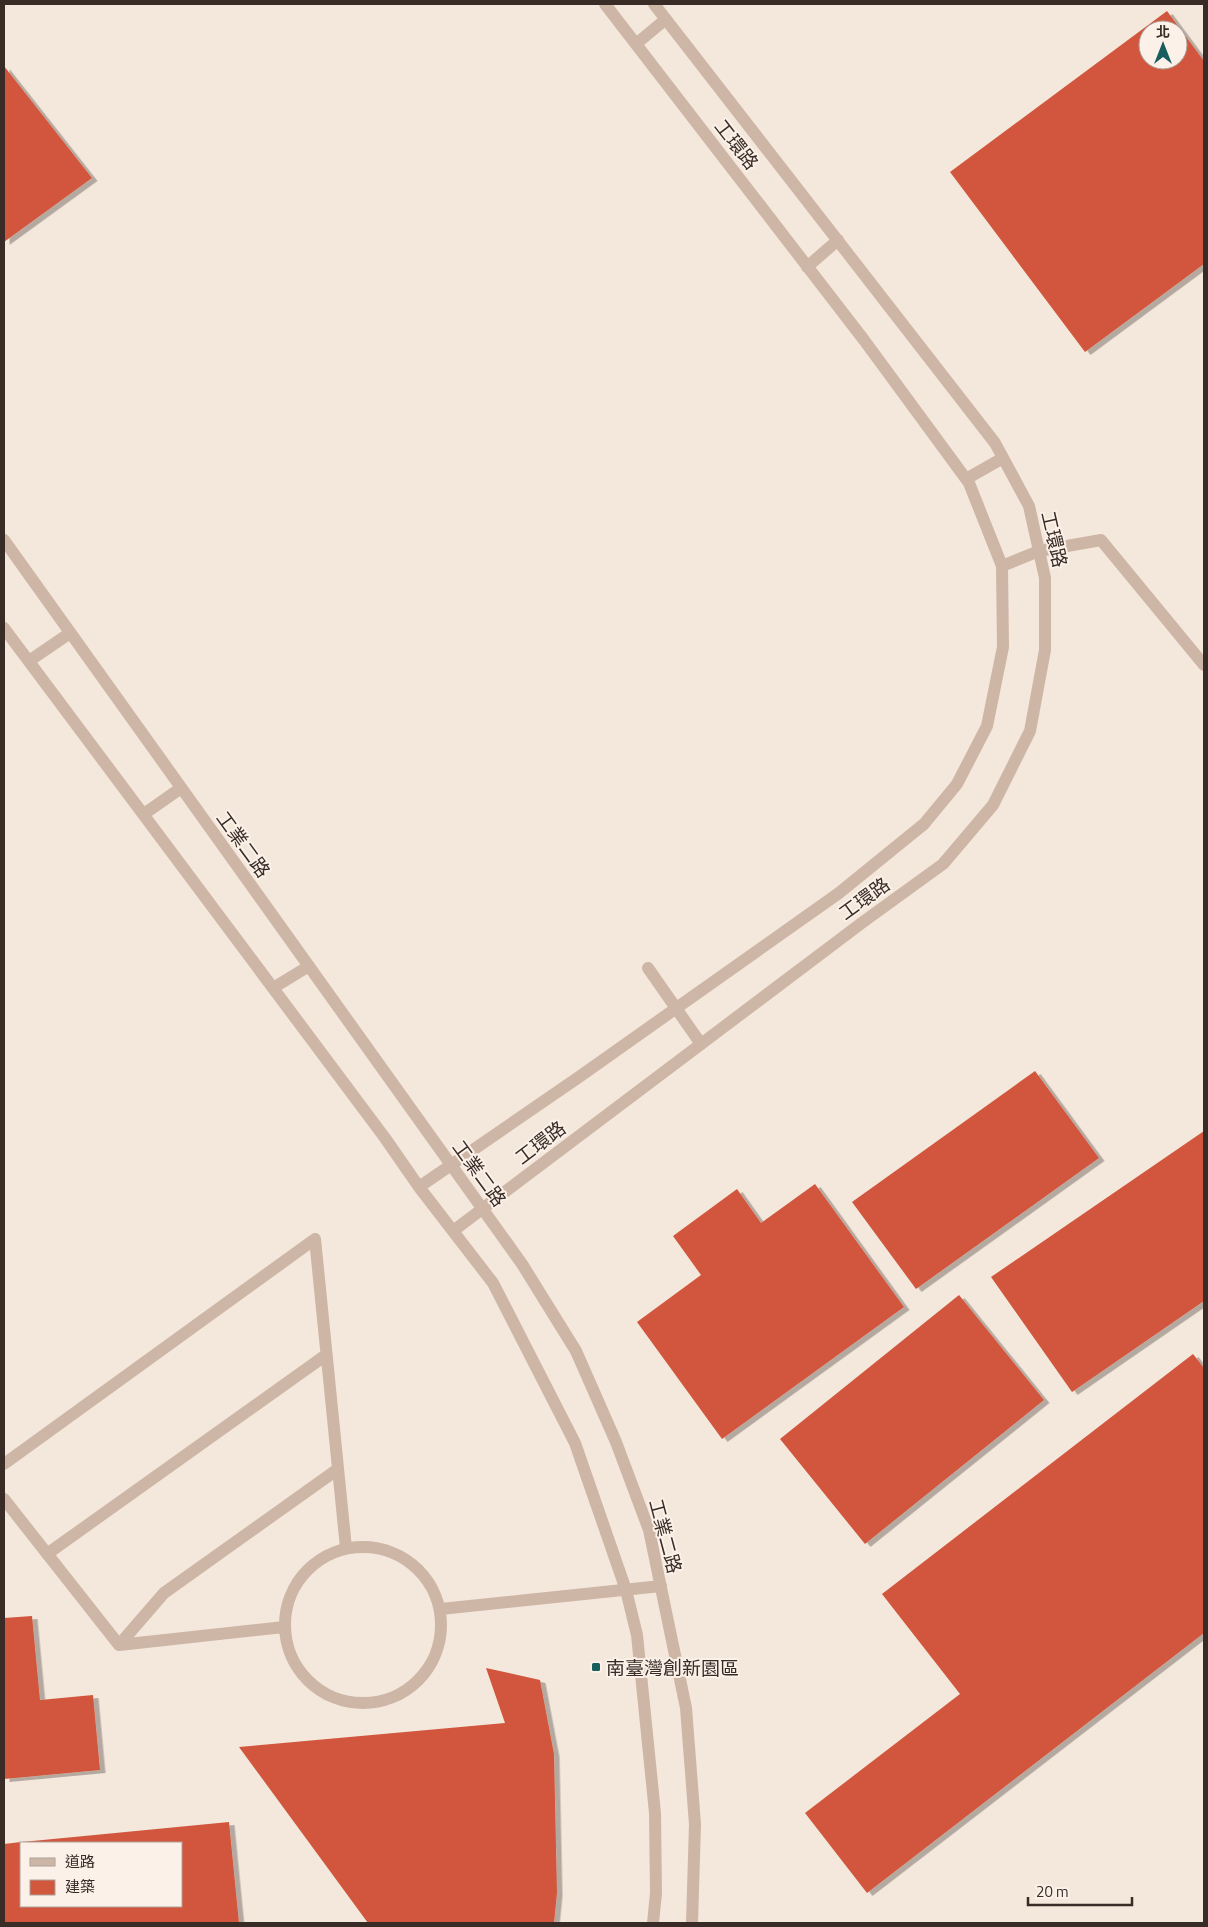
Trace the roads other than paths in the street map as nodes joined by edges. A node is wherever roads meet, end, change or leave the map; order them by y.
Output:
1 (606, 4) edge
2 (654, 4) edge
3 (666, 19) junction
4 (636, 44) junction
5 (838, 240) junction
6 (807, 266) junction
7 (1003, 458) junction
8 (966, 479) junction
9 (4, 540) edge
10 (1039, 551) junction
11 (1002, 566) junction
12 (4, 628) edge
13 (70, 633) junction
14 (29, 661) junction
15 (1204, 665) edge
16 (181, 788) junction
17 (144, 814) junction
18 (309, 966) junction
19 (648, 968) dead end
20 (273, 988) junction
21 (676, 1008) junction
22 (702, 1044) junction
23 (451, 1165) junction
24 (419, 1187) junction
25 (482, 1209) junction
26 (453, 1231) junction
27 (326, 1355) junction
28 (4, 1464) edge
29 (338, 1469) junction
30 (4, 1499) edge
31 (346, 1548) junction
32 (47, 1554) junction
33 (661, 1586) junction
34 (626, 1590) junction
35 (440, 1609) junction
36 (284, 1627) junction
37 (119, 1645) junction
38 (653, 1923) edge
39 (692, 1923) edge

1 - 4 street, 工環路
2 - 3 street, 工環路
3 - 4 street
3 - 5 street, 工環路
4 - 6 street, 工環路
5 - 6 street
5 - 7 street, 工環路
6 - 8 street, 工環路
7 - 8 street
7 - 10 street, 工環路
8 - 11 street, 工環路
9 - 13 street, 工業二路
10 - 11 street
10 - 15 street
10 - 22 street, 工環路
11 - 21 street, 工環路
12 - 14 street
13 - 14 street
13 - 16 street, 工業二路
14 - 17 street
16 - 17 street
16 - 18 street, 工業二路
17 - 20 street
18 - 20 street
18 - 23 street, 工業二路
19 - 21 street
20 - 24 street
21 - 22 street
21 - 23 street, 工環路
22 - 25 street, 工環路
23 - 24 street, 工環路
23 - 25 street, 工業二路
24 - 26 street
25 - 26 street, 工環路
25 - 33 street, 工業二路
26 - 34 street
27 - 28 street
27 - 29 street
27 - 32 street
29 - 31 street
29 - 37 street
30 - 32 street
31 - 35 street
31 - 36 street
32 - 37 street
33 - 34 street
33 - 39 street, 工業二路
34 - 35 street
34 - 38 street
35 - 36 street
36 - 37 street

